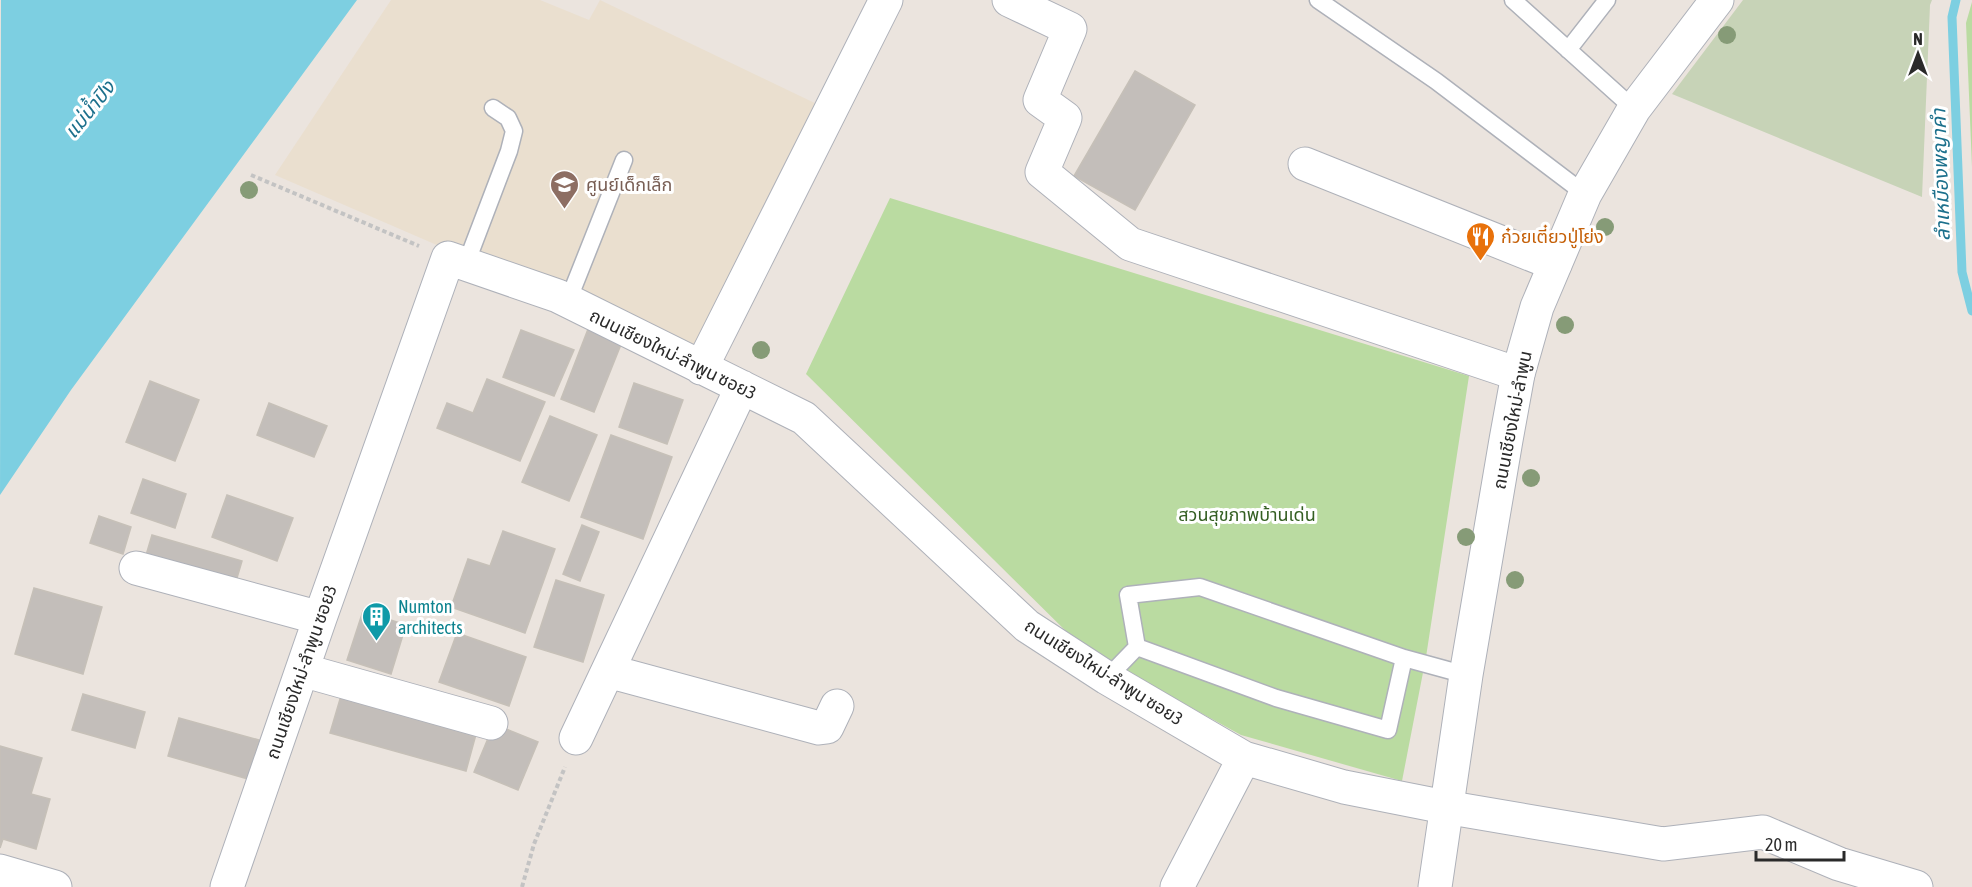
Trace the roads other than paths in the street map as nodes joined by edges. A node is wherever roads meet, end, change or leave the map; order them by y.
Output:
1 (886, 0) edge
2 (1009, 0) edge
3 (1318, 0) edge
4 (1513, 0) edge
5 (1607, 0) edge
6 (1717, 0) edge
7 (1568, 50) junction
8 (493, 108) dead end
9 (1634, 109) junction
10 (624, 160) dead end
11 (1305, 164) dead end
12 (1585, 194) junction
13 (457, 261) junction
14 (1555, 264) junction
15 (568, 301) junction
16 (701, 368) junction
17 (1518, 374) junction
18 (741, 387) junction
19 (136, 568) dead end
20 (320, 618) junction
21 (1137, 646) junction
22 (1404, 658) junction
23 (302, 670) junction
24 (608, 671) junction
25 (1466, 675) junction
26 (1107, 678) junction
27 (837, 706) dead end
28 (491, 723) dead end
29 (576, 738) road end
30 (1244, 758) junction
31 (1445, 807) junction
32 (0, 871) edge
33 (55, 887) edge
34 (227, 887) edge
35 (1177, 887) edge
36 (1435, 887) edge
37 (1916, 887) edge

1 - 16 street
2 - 17 street
3 - 12 lane
4 - 7 lane
5 - 7 lane
6 - 9 street, ถนนเชียงใหม่-ลำพูน
7 - 9 lane
8 - 13 lane
9 - 12 street, ถนนเชียงใหม่-ลำพูน
10 - 15 lane
11 - 14 street
12 - 14 street, ถนนเชียงใหม่-ลำพูน
13 - 15 street, ถนนเชียงใหม่-ลำพูน ซอย3
13 - 20 street, ถนนเชียงใหม่-ลำพูน ซอย3
14 - 17 street, ถนนเชียงใหม่-ลำพูน
15 - 16 street, ถนนเชียงใหม่-ลำพูน ซอย3
16 - 18 street, ถนนเชียงใหม่-ลำพูน ซอย3
17 - 25 street, ถนนเชียงใหม่-ลำพูน
18 - 24 street
18 - 26 street, ถนนเชียงใหม่-ลำพูน ซอย3
19 - 20 street
20 - 23 street, ถนนเชียงใหม่-ลำพูน ซอย3
21 - 22 lane
21 - 22 lane
21 - 26 lane
22 - 25 lane
23 - 28 street
23 - 34 street, ถนนเชียงใหม่-ลำพูน ซอย3
24 - 27 street
24 - 29 street
25 - 31 street, ถนนเชียงใหม่-ลำพูน
26 - 30 street, ถนนเชียงใหม่-ลำพูน ซอย3
30 - 31 street, ถนนเชียงใหม่-ลำพูน ซอย3
30 - 35 street
31 - 36 street, ถนนเชียงใหม่-ลำพูน
31 - 37 street, ถนนเชียงใหม่-ลำพูน ซอย3
32 - 33 street

